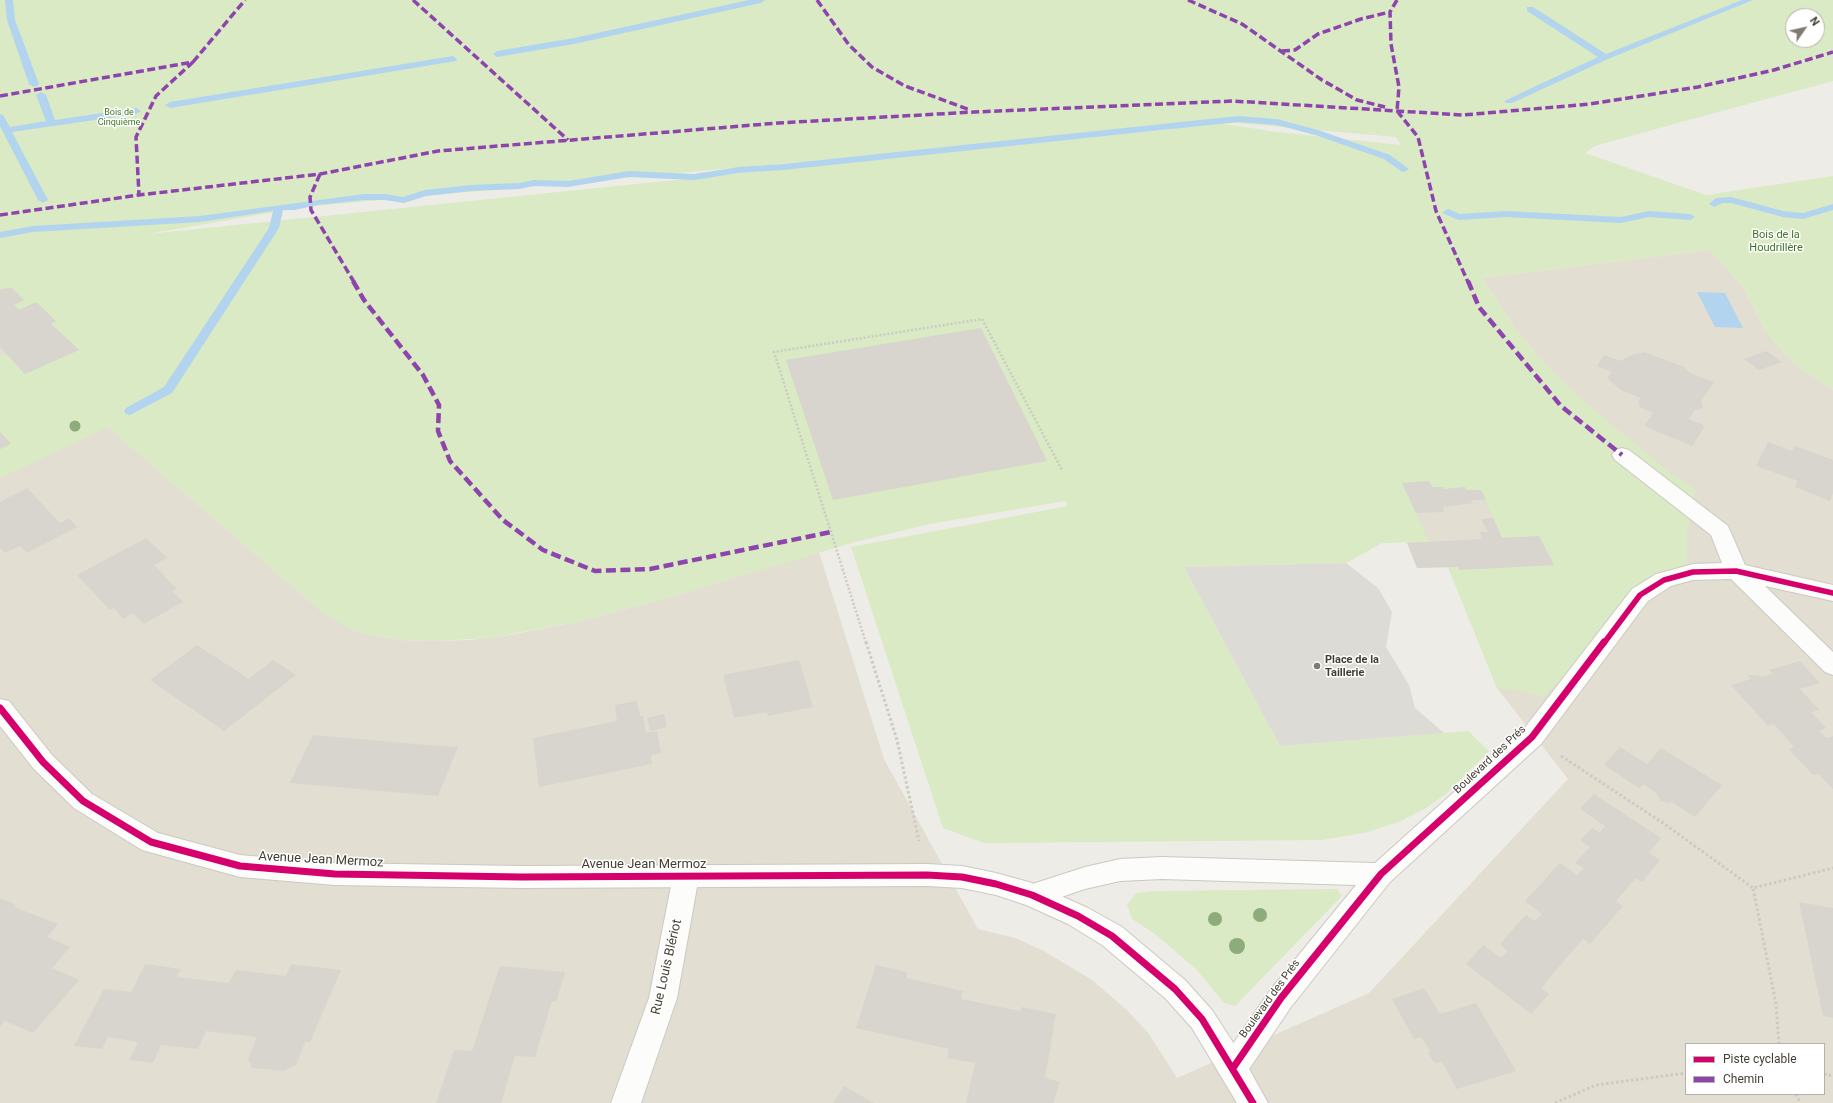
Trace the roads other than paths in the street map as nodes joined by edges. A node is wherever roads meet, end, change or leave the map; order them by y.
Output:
1 (1622, 455) dead end
2 (1736, 571) junction
3 (1833, 592) edge
4 (1833, 666) edge
5 (1, 712) edge
6 (1381, 874) junction
7 (686, 876) junction
8 (1032, 895) junction
9 (1233, 1068) junction
10 (626, 1103) edge
11 (1253, 1103) edge

1 - 2 street
2 - 3 street, Boulevard des Prés
2 - 4 street
2 - 6 street, Boulevard des Prés
5 - 7 street, Avenue Jean Mermoz
6 - 8 street
6 - 9 street, Boulevard des Prés
7 - 8 street, Avenue Jean Mermoz
7 - 10 street, Rue Louis Blériot
8 - 9 street, Avenue Jean Mermoz
9 - 11 street, Avenue Jean Mermoz

